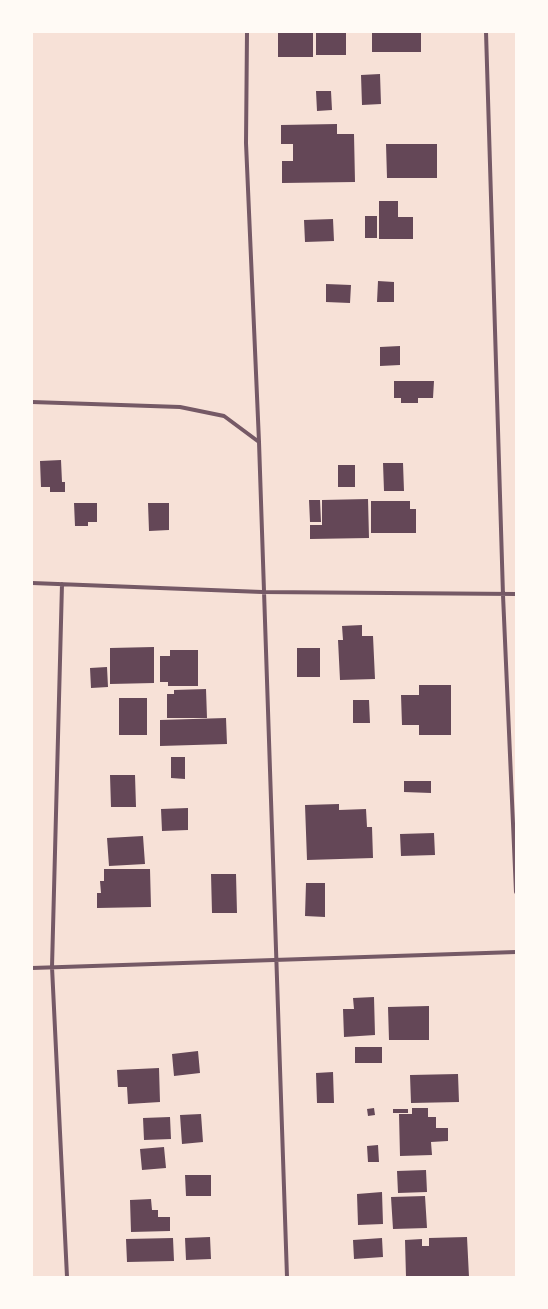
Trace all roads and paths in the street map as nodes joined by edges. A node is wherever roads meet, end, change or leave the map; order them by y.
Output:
1 (247, 32) edge
2 (486, 32) edge
3 (32, 402) edge
4 (259, 442) junction
5 (32, 583) edge
6 (62, 584) junction
7 (262, 592) junction
8 (516, 594) edge
9 (503, 595) junction
10 (516, 892) edge
11 (516, 952) edge
12 (277, 960) junction
13 (52, 967) junction
14 (32, 968) edge
15 (67, 1277) edge
16 (287, 1277) edge

1 - 4 street
2 - 9 street
3 - 4 street
4 - 7 street
5 - 6 street
6 - 7 street
6 - 13 street
7 - 9 street
7 - 12 street
8 - 9 street
9 - 10 street
11 - 12 street
12 - 13 street
12 - 16 street
13 - 14 street
13 - 15 street

